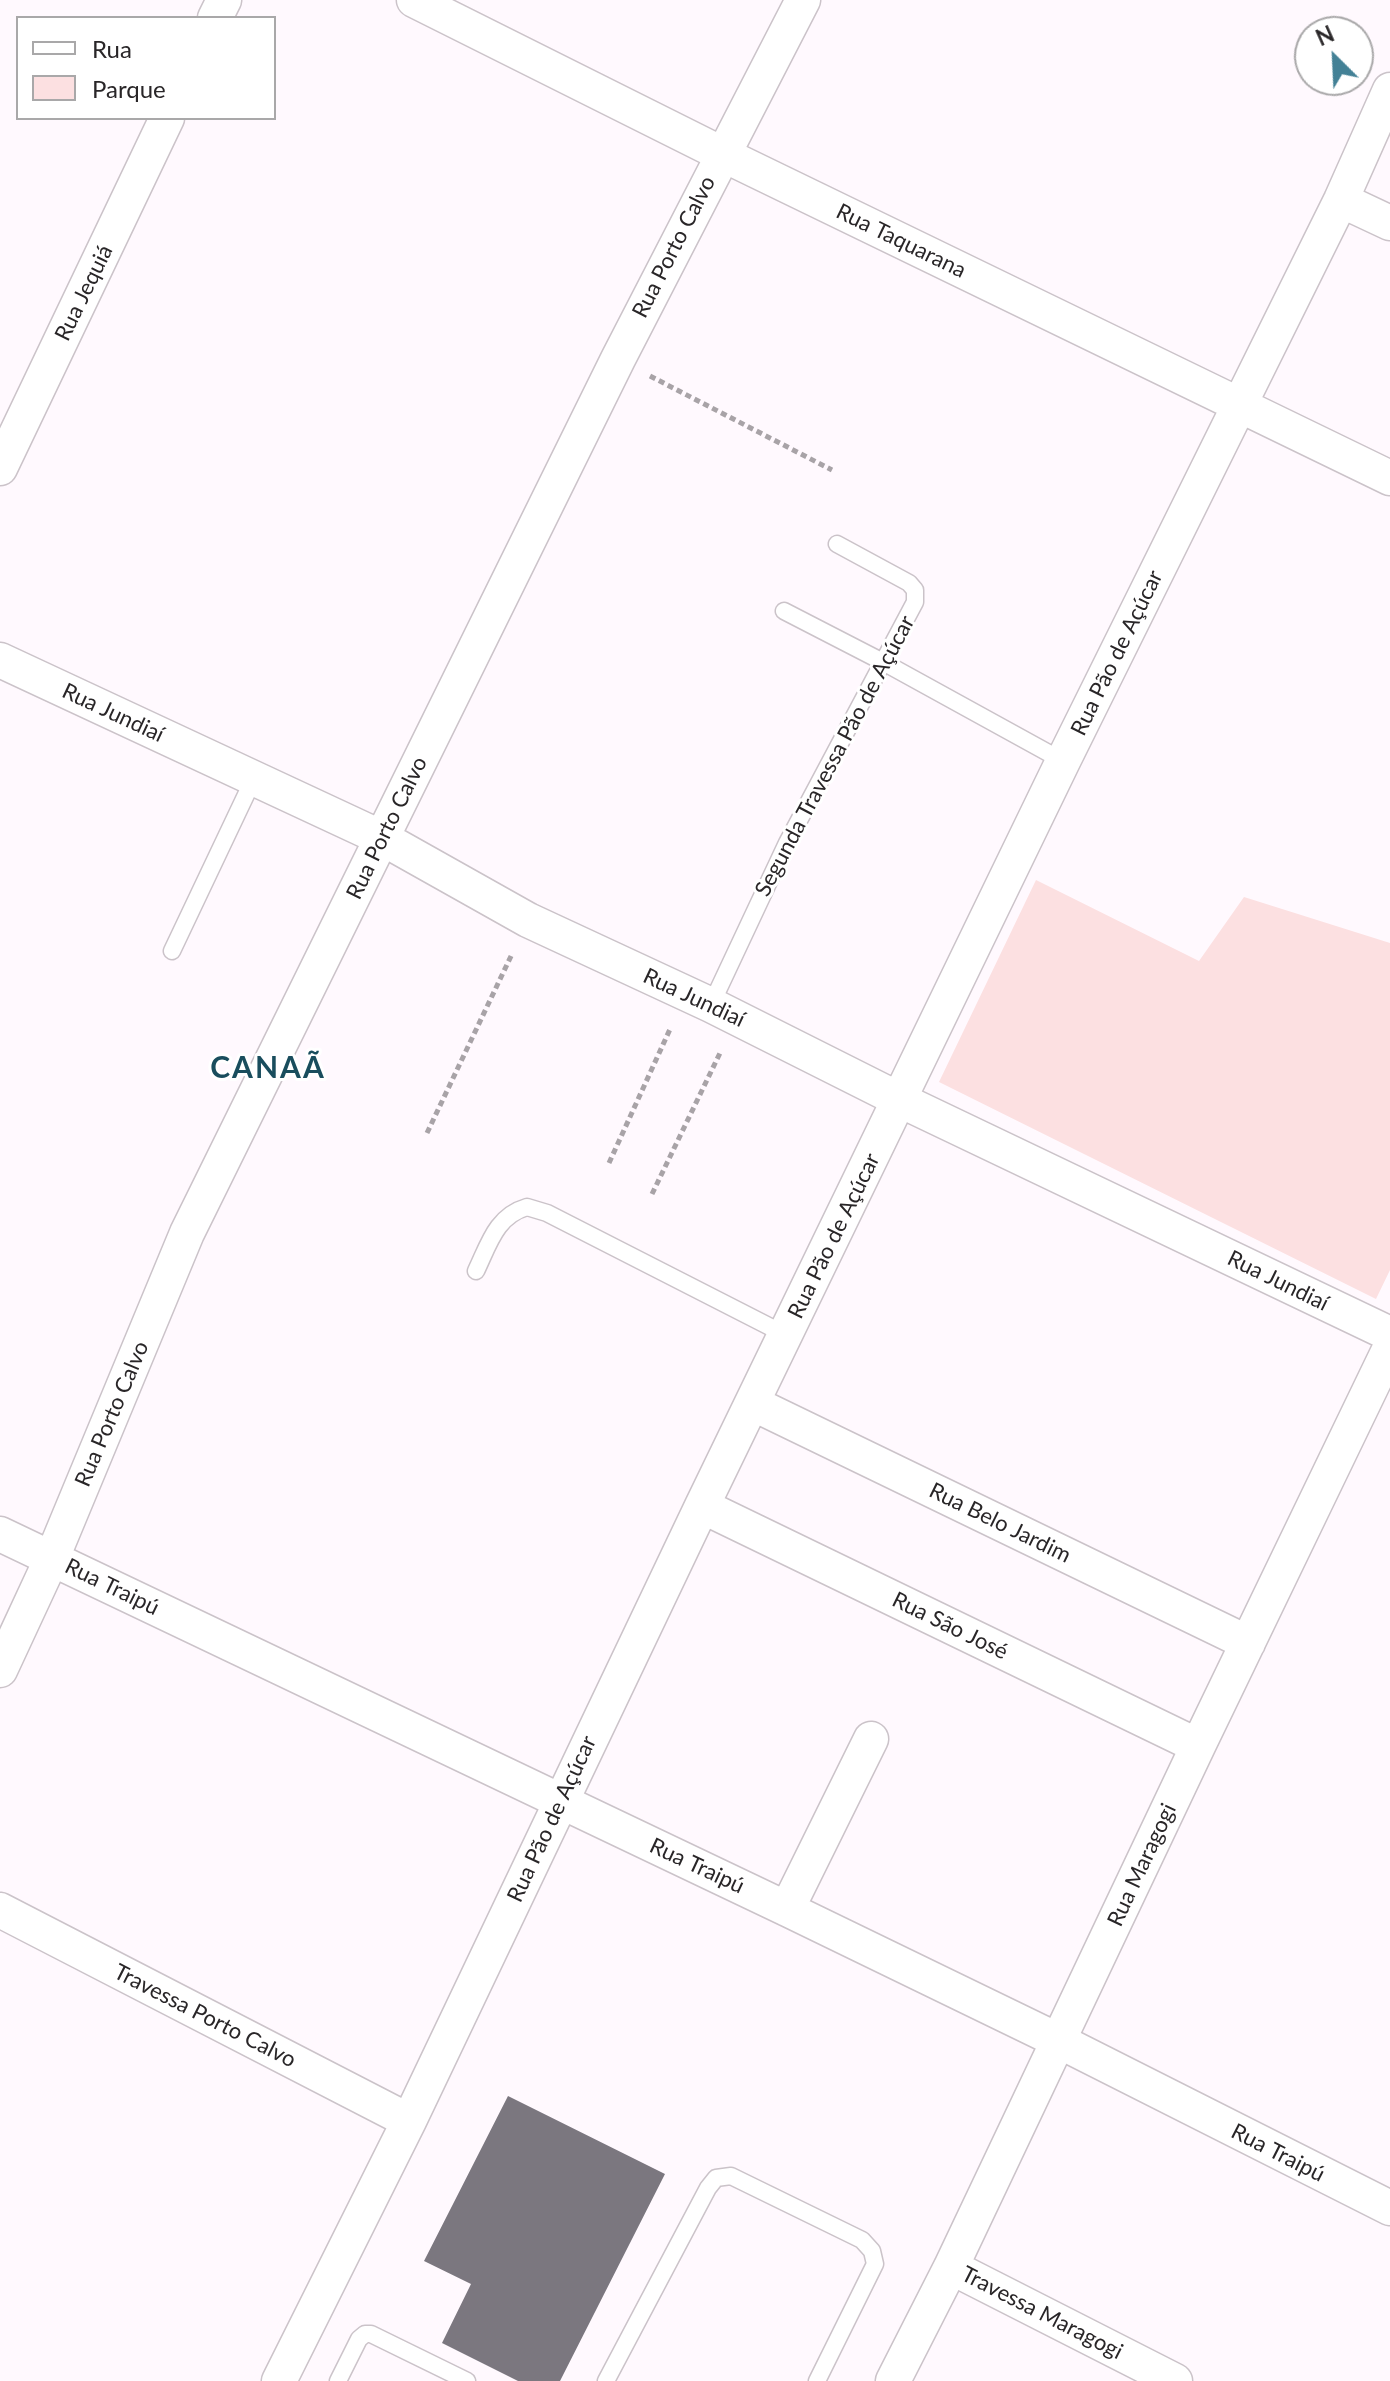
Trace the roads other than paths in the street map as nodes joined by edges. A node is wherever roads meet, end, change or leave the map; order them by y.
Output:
1 (414, 0) edge
2 (803, 0) edge
3 (1390, 90) edge
4 (166, 120) edge
5 (722, 154) junction
6 (1341, 200) junction
7 (1390, 223) edge
8 (1240, 405) junction
9 (0, 468) edge
10 (1390, 478) edge
11 (837, 544) dead end
12 (784, 611) dead end
13 (0, 660) edge
14 (883, 662) junction
15 (1063, 761) junction
16 (254, 778) junction
17 (382, 838) junction
18 (172, 951) dead end
19 (711, 1005) junction
20 (900, 1100) junction
21 (476, 1271) dead end
22 (1390, 1334) edge
23 (786, 1335) junction
24 (1390, 1348) edge
25 (752, 1403) junction
26 (702, 1506) junction
27 (0, 1534) edge
28 (52, 1558) junction
29 (1248, 1643) junction
30 (0, 1670) edge
31 (871, 1739) dead end
32 (1198, 1746) junction
33 (560, 1801) junction
34 (787, 1909) junction
35 (0, 1910) edge
36 (1059, 2041) junction
37 (409, 2121) junction
38 (1390, 2208) edge
39 (951, 2267) junction
40 (279, 2381) edge
41 (338, 2381) edge
42 (467, 2381) edge
43 (606, 2381) edge
44 (817, 2381) edge
45 (893, 2381) edge
46 (1175, 2381) edge

1 - 5 street, Rua Taquarana
2 - 5 street, Rua Porto Calvo
3 - 6 street, Rua Pão de Açúcar
4 - 9 street, Rua Jequiá
5 - 8 street, Rua Taquarana
5 - 17 street, Rua Porto Calvo
6 - 7 street
6 - 8 street, Rua Pão de Açúcar
8 - 10 street, Rua Taquarana
8 - 15 street, Rua Pão de Açúcar
11 - 14 lane, Segunda Travessa Pão de Açúcar
12 - 14 lane
13 - 16 street, Rua Jundiaí
14 - 15 lane
14 - 19 lane, Segunda Travessa Pão de Açúcar
15 - 20 street, Rua Pão de Açúcar
16 - 17 street, Rua Jundiaí
16 - 18 lane
17 - 19 street, Rua Jundiaí
17 - 28 street, Rua Porto Calvo
19 - 20 street, Rua Jundiaí
20 - 22 street, Rua Jundiaí
20 - 23 street, Rua Pão de Açúcar
21 - 23 lane
23 - 25 street, Rua Pão de Açúcar
24 - 29 street, Rua Maragogi
25 - 26 street, Rua Pão de Açúcar
25 - 29 street, Rua Belo Jardim
26 - 32 street, Rua São José
26 - 33 street, Rua Pão de Açúcar
27 - 28 street, Rua Traipú
28 - 30 street, Rua Porto Calvo
28 - 33 street, Rua Traipú
29 - 32 street, Rua Maragogi
31 - 34 street
32 - 36 street, Rua Maragogi
33 - 34 street, Rua Traipú
33 - 37 street, Rua Pão de Açúcar
34 - 36 street, Rua Traipú
35 - 37 street, Travessa Porto Calvo
36 - 38 street, Rua Traipú
36 - 39 street, Rua Maragogi
37 - 40 street, Rua Pão de Açúcar
39 - 45 street, Rua Maragogi
39 - 46 street, Travessa Maragogi
41 - 42 lane
43 - 44 lane

